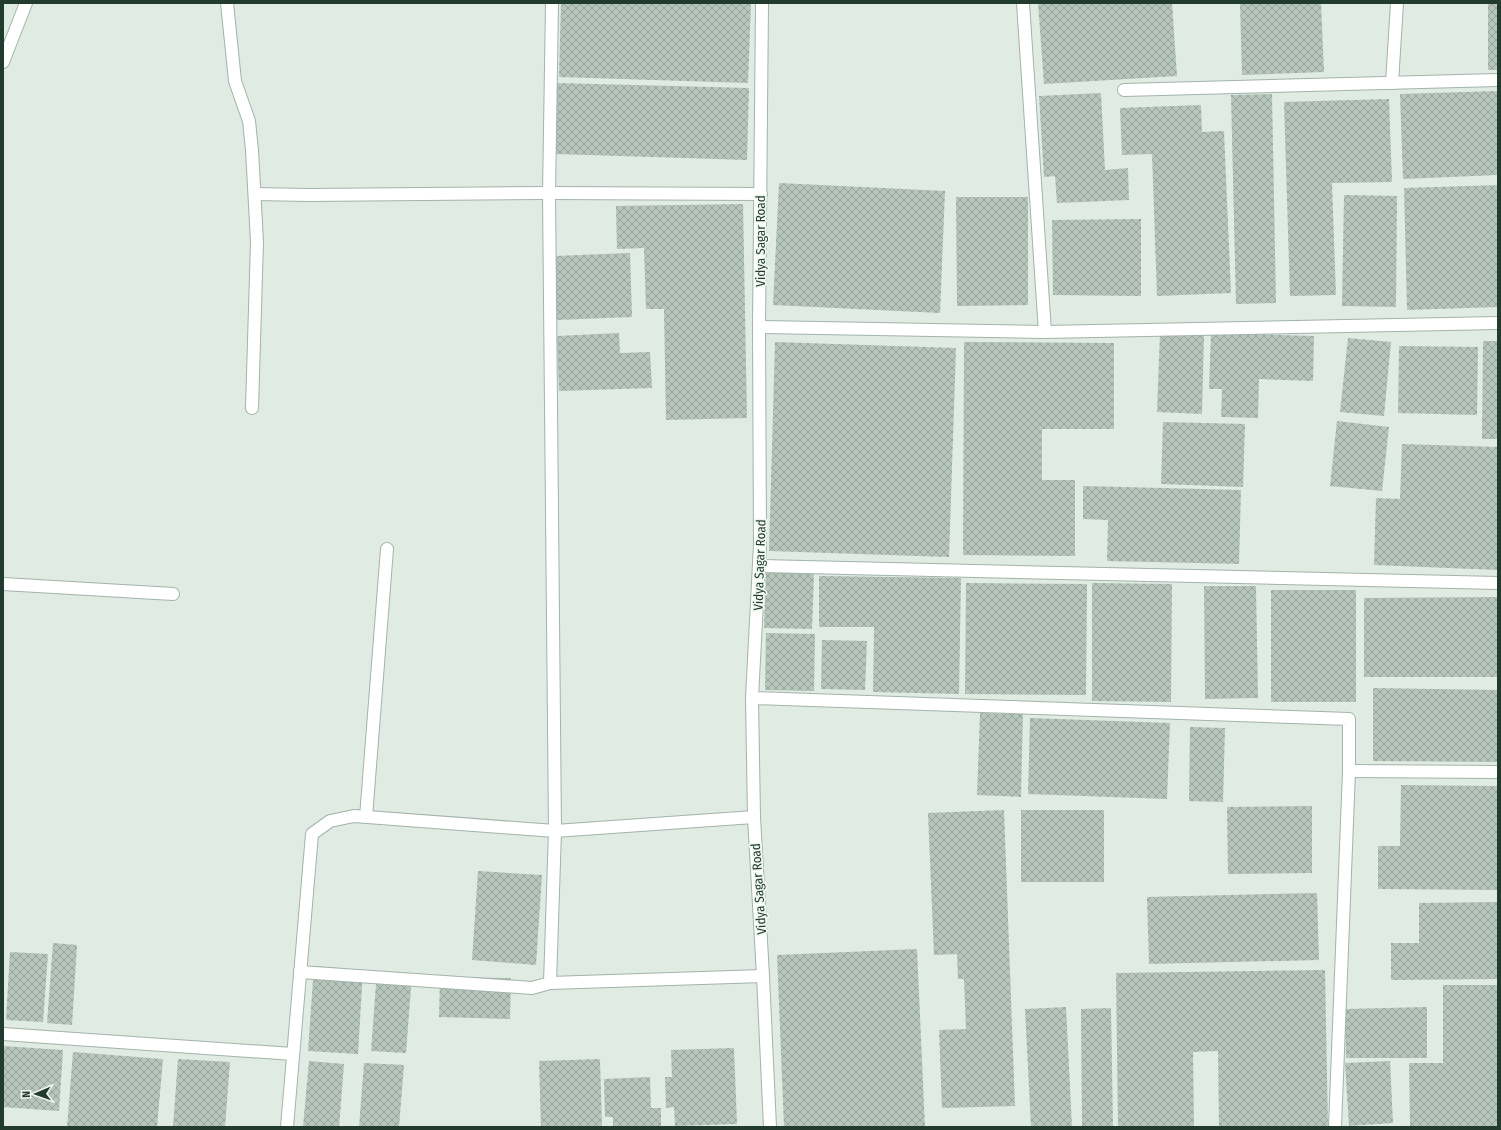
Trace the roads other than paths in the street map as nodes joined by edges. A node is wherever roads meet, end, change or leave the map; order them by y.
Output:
1 (26, 3) edge
2 (227, 3) edge
3 (552, 3) edge
4 (762, 3) edge
5 (1023, 3) edge
6 (1397, 3) edge
7 (3, 62) edge
8 (1498, 80) edge
9 (1392, 83) junction
10 (1124, 90) dead end
11 (549, 193) junction
12 (255, 194) junction
13 (760, 194) junction
14 (1498, 323) edge
15 (760, 327) junction
16 (1045, 332) junction
17 (252, 408) dead end
18 (387, 549) dead end
19 (760, 566) junction
20 (1498, 583) edge
21 (3, 584) edge
22 (173, 594) dead end
23 (752, 698) junction
24 (1348, 771) junction
25 (1498, 772) edge
26 (366, 817) junction
27 (754, 817) junction
28 (555, 831) junction
29 (300, 972) junction
30 (764, 976) junction
31 (550, 983) junction
32 (3, 1034) edge
33 (294, 1054) junction
34 (288, 1127) edge
35 (770, 1127) edge
36 (1335, 1127) edge

1 - 7 street
2 - 12 street
3 - 11 street
4 - 13 street, Vidya Sagar Road
5 - 16 street
6 - 9 street
8 - 9 street
9 - 10 street
11 - 12 street
11 - 13 street
11 - 28 street
12 - 17 street
13 - 15 street, Vidya Sagar Road
14 - 16 street
15 - 16 street
15 - 19 street, Vidya Sagar Road
18 - 26 street
19 - 20 street
19 - 23 street, Vidya Sagar Road
21 - 22 street
23 - 24 street
23 - 27 street, Vidya Sagar Road
24 - 25 street
24 - 36 street
26 - 28 street
26 - 29 street
27 - 28 street
27 - 30 street, Vidya Sagar Road
28 - 31 street
29 - 31 street
29 - 33 street
30 - 31 street
30 - 35 street, Vidya Sagar Road
32 - 33 street
33 - 34 street

